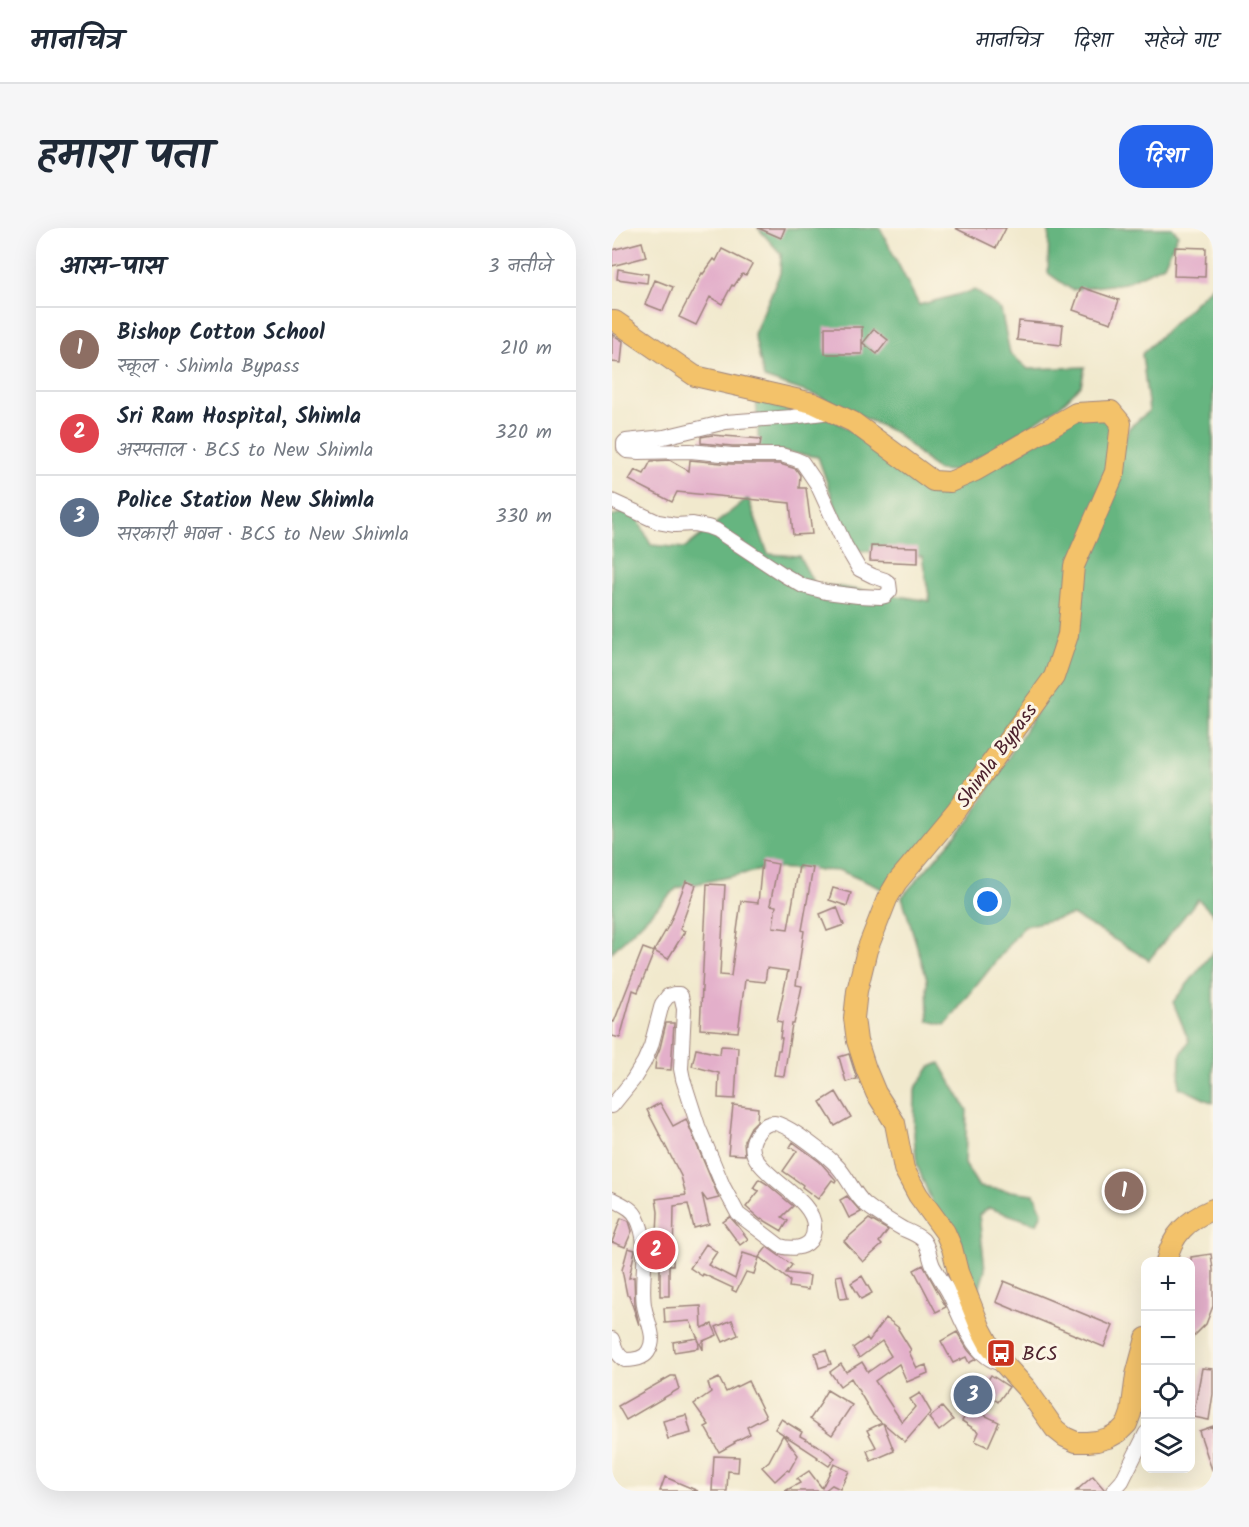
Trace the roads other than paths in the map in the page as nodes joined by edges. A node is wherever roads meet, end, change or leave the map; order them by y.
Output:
1 (612, 321) edge
2 (831, 412) junction
3 (612, 501) edge
4 (612, 1106) edge
5 (612, 1199) edge
6 (1213, 1209) edge
7 (1167, 1257) edge
8 (612, 1339) edge
9 (1141, 1360) edge
10 (1004, 1364) junction
11 (1141, 1442) edge
12 (1113, 1491) edge

1 - 2 highway, Shimla Bypass
2 - 3 street
2 - 10 highway, Shimla Bypass
4 - 10 street
5 - 8 street
6 - 7 highway
9 - 10 highway, Shimla Bypass
11 - 12 street

